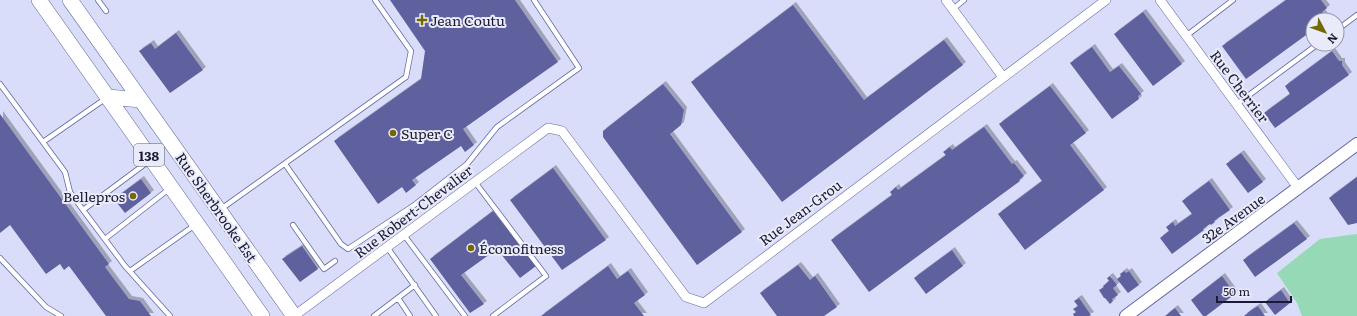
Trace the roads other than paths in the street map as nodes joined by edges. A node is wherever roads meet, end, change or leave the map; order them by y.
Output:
1 (38, 0) edge
2 (70, 0) edge
3 (98, 0) edge
4 (376, 0) edge
5 (534, 0) edge
6 (946, 0) edge
7 (964, 0) edge
8 (1106, 0) edge
9 (1160, 0) edge
10 (1233, 0) edge
11 (953, 9) junction
12 (106, 11) dead end
13 (1357, 15) edge
14 (1345, 24) edge
15 (1186, 36) junction
16 (1307, 52) edge
17 (1003, 77) junction
18 (0, 84) edge
19 (108, 97) junction
20 (141, 100) junction
21 (1237, 104) junction
22 (548, 128) joint
23 (43, 142) junction
24 (1357, 144) edge
25 (152, 159) junction
26 (285, 164) junction
27 (475, 182) junction
28 (172, 187) junction
29 (1299, 189) junction
30 (83, 210) junction
31 (219, 210) junction
32 (194, 218) junction
33 (293, 226) dead end
34 (404, 235) junction
35 (105, 238) junction
36 (387, 247) junction
37 (0, 258) edge
38 (335, 261) dead end
39 (130, 271) junction
40 (414, 285) junction
41 (398, 298) junction
42 (61, 316) edge
43 (170, 316) edge
44 (262, 316) edge
45 (294, 316) edge
46 (374, 316) edge
47 (410, 316) edge
48 (436, 316) edge
49 (465, 316) edge
50 (493, 316) edge
51 (1126, 316) edge

1 - 19 main road, Rue Sherbrooke Est / 138
2 - 20 main road, Rue Sherbrooke Est / 138
3 - 12 lane
4 - 26 lane
5 - 26 lane
6 - 11 street
7 - 11 lane
8 - 17 street, Rue Jean-Grou
9 - 15 street, Rue Cherrier
10 - 15 lane
11 - 17 street
13 - 14 lane
15 - 21 street, Rue Cherrier
16 - 21 lane
17 - 22 street, Rue Jean-Grou
18 - 23 lane
19 - 20 main road
19 - 23 lane
19 - 25 main road, Rue Sherbrooke Est / 138
20 - 31 main road, Rue Sherbrooke Est / 138
21 - 29 street, Rue Cherrier
22 - 27 street, Rue Robert-Chevalier
23 - 30 lane
24 - 29 street, 32e Avenue
25 - 28 main road, Rue Sherbrooke Est / 138
25 - 30 lane
26 - 31 lane
27 - 34 street, Rue Robert-Chevalier
27 - 50 lane
28 - 32 main road, Rue Sherbrooke Est / 138
28 - 35 lane
29 - 51 street, 32e Avenue
30 - 35 lane
31 - 32 main road
31 - 45 main road, Rue Sherbrooke Est / 138
32 - 39 lane
32 - 44 main road, Rue Sherbrooke Est / 138
33 - 38 lane
34 - 36 street, Rue Robert-Chevalier
34 - 49 lane
35 - 39 lane
36 - 40 lane
36 - 45 street, Rue Robert-Chevalier
37 - 42 lane
39 - 43 lane
40 - 41 lane
40 - 48 lane
41 - 46 lane
41 - 47 lane

